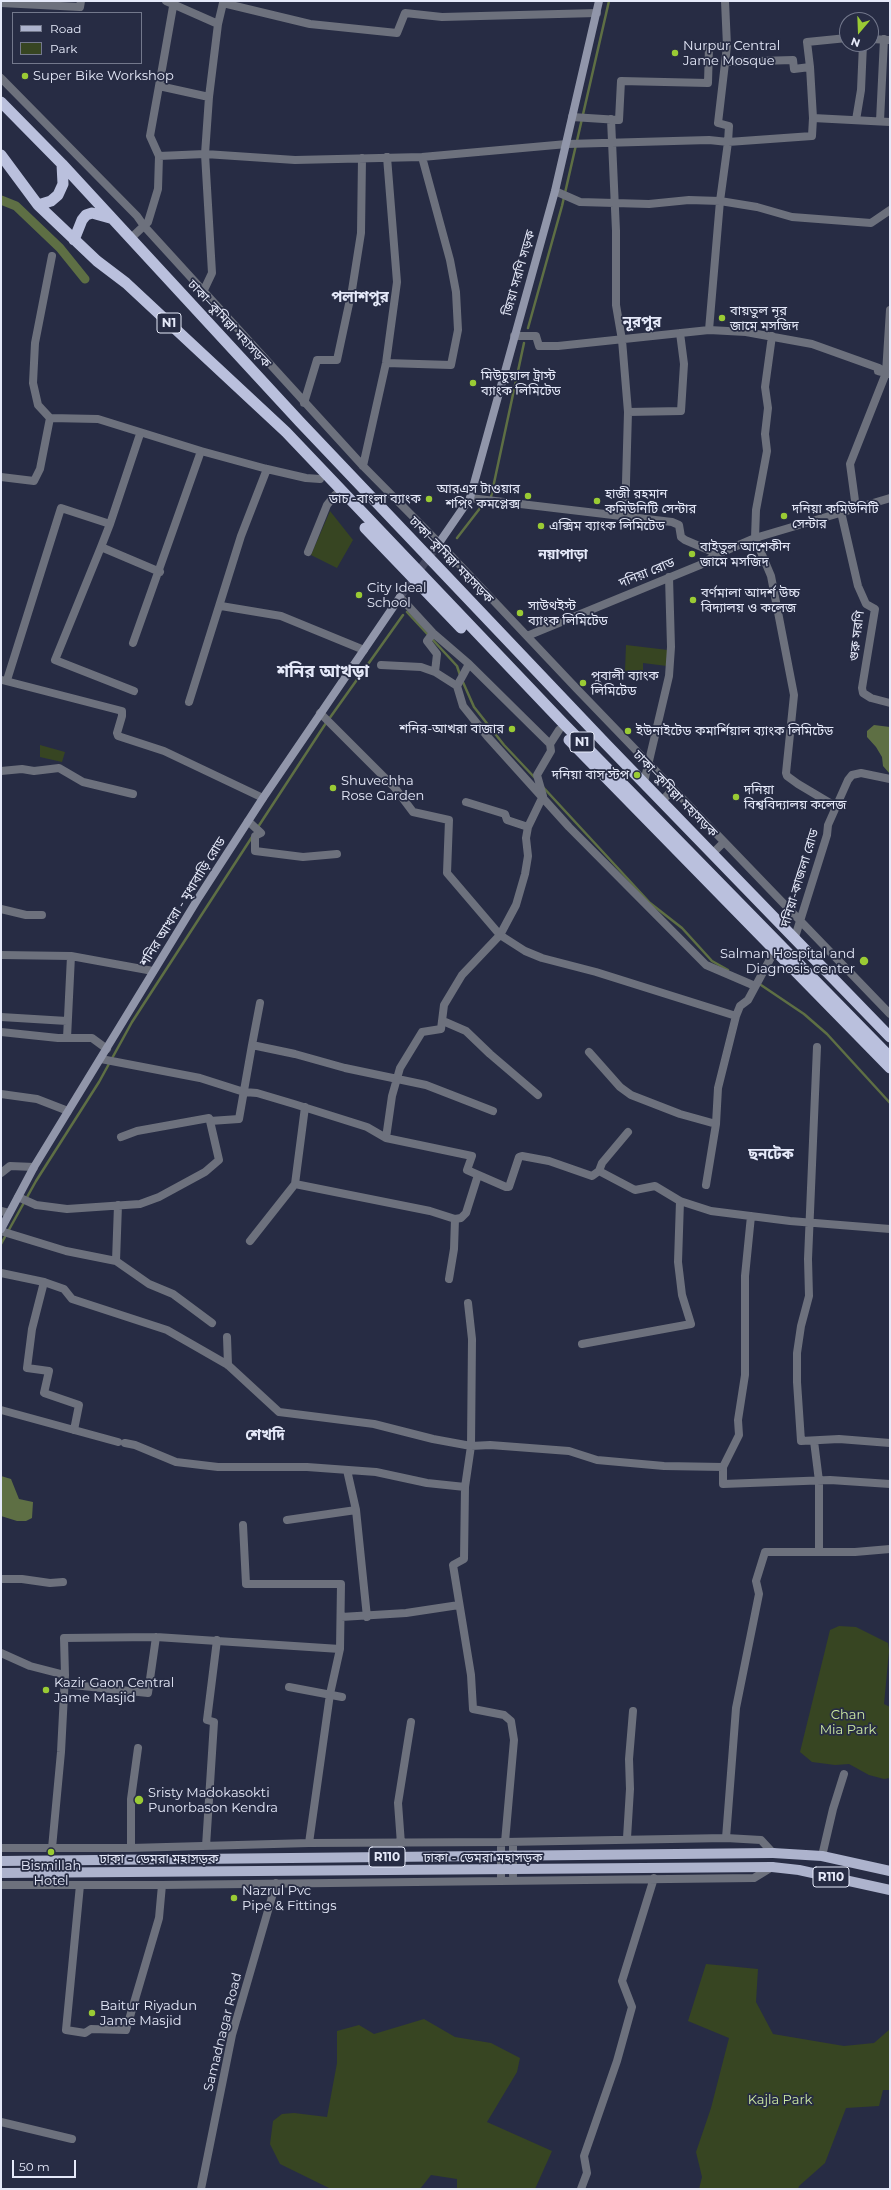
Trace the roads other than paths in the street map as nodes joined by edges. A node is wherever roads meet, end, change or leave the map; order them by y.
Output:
1 (81, 1) edge
2 (166, 1) edge
3 (599, 1) edge
4 (725, 1) edge
5 (223, 2) edge
6 (1, 3) edge
7 (174, 3) edge
8 (597, 13) junction
9 (218, 24) junction
10 (839, 39) edge
11 (887, 40) edge
12 (727, 46) junction
13 (863, 52) edge
14 (725, 62) junction
15 (810, 68) junction
16 (1, 78) edge
17 (159, 86) junction
18 (210, 97) junction
19 (1, 102) edge
20 (572, 117) junction
21 (813, 118) junction
22 (611, 119) junction
23 (856, 120) junction
24 (880, 121) junction
25 (890, 122) edge
26 (728, 142) junction
27 (613, 143) junction
28 (567, 144) junction
29 (205, 154) junction
30 (1, 155) edge
31 (159, 156) junction
32 (387, 157) junction
33 (422, 157) junction
34 (362, 158) junction
35 (62, 164) junction
36 (555, 191) junction
37 (720, 201) junction
38 (615, 203) junction
39 (38, 205) junction
40 (890, 210) edge
41 (110, 218) junction
42 (144, 226) junction
43 (130, 239) junction
44 (74, 240) junction
45 (52, 256) dead end
46 (203, 292) junction
47 (890, 310) edge
48 (709, 330) junction
49 (680, 333) junction
50 (514, 336) junction
51 (772, 336) junction
52 (622, 340) junction
53 (386, 363) junction
54 (888, 374) edge
55 (256, 402) junction
56 (304, 403) junction
57 (628, 412) junction
58 (50, 418) junction
59 (140, 434) junction
60 (201, 451) junction
61 (363, 466) junction
62 (267, 469) junction
63 (1, 477) edge
64 (320, 479) junction
65 (335, 495) junction
66 (470, 498) junction
67 (890, 498) edge
68 (856, 508) junction
69 (841, 512) junction
70 (625, 517) junction
71 (110, 524) junction
72 (756, 538) junction
73 (439, 543) junction
74 (101, 547) junction
75 (308, 552) dead end
76 (718, 554) junction
77 (160, 572) junction
78 (669, 577) junction
79 (400, 597) joint
80 (221, 606) junction
81 (433, 633) junction
82 (527, 636) junction
83 (133, 643) dead end
84 (364, 650) junction
85 (469, 664) junction
86 (381, 665) dead end
87 (435, 672) junction
88 (4, 680) edge
89 (457, 686) junction
90 (134, 691) dead end
91 (188, 702) dead end
92 (890, 703) edge
93 (323, 716) junction
94 (559, 730) junction
95 (550, 744) junction
96 (649, 765) junction
97 (1, 771) edge
98 (890, 779) edge
99 (644, 782) junction
100 (673, 789) junction
101 (133, 794) dead end
102 (543, 796) junction
103 (263, 798) junction
104 (662, 801) junction
105 (466, 802) dead end
106 (835, 806) junction
107 (250, 824) junction
108 (528, 827) junction
109 (724, 842) junction
110 (713, 853) junction
111 (337, 854) dead end
112 (1, 909) edge
113 (42, 915) dead end
114 (800, 921) junction
115 (500, 935) junction
116 (795, 937) junction
117 (775, 950) junction
118 (1, 955) edge
119 (71, 956) junction
120 (153, 971) junction
121 (756, 983) junction
122 (260, 1003) dead end
123 (890, 1014) edge
124 (736, 1016) junction
125 (1, 1017) edge
126 (67, 1021) junction
127 (442, 1021) junction
128 (1, 1032) edge
129 (889, 1035) edge
130 (66, 1038) junction
131 (252, 1045) junction
132 (816, 1047) dead end
133 (107, 1049) junction
134 (589, 1052) dead end
135 (890, 1057) edge
136 (101, 1059) junction
137 (890, 1068) edge
138 (397, 1079) junction
139 (244, 1092) junction
140 (1, 1094) edge
141 (538, 1095) dead end
142 (304, 1107) junction
143 (68, 1111) junction
144 (494, 1111) dead end
145 (210, 1121) junction
146 (716, 1124) junction
147 (628, 1132) dead end
148 (121, 1137) dead end
149 (386, 1138) junction
150 (34, 1167) junction
151 (598, 1171) junction
152 (1, 1173) edge
153 (478, 1174) junction
154 (295, 1184) junction
155 (706, 1185) dead end
156 (18, 1197) junction
157 (680, 1201) junction
158 (118, 1205) junction
159 (5, 1212) edge
160 (751, 1216) junction
161 (455, 1219) junction
162 (811, 1222) junction
163 (890, 1229) edge
164 (1, 1230) edge
165 (250, 1241) dead end
166 (116, 1261) junction
167 (1, 1273) edge
168 (449, 1279) dead end
169 (44, 1282) junction
170 (468, 1303) dead end
171 (212, 1323) dead end
172 (228, 1337) dead end
173 (582, 1344) dead end
174 (228, 1365) junction
175 (1, 1410) edge
176 (74, 1430) junction
177 (814, 1441) junction
178 (890, 1443) edge
179 (471, 1446) junction
180 (723, 1467) junction
181 (347, 1470) junction
182 (819, 1480) junction
183 (890, 1484) edge
184 (465, 1488) junction
185 (356, 1510) junction
186 (287, 1520) dead end
187 (243, 1525) dead end
188 (890, 1549) edge
189 (819, 1551) junction
190 (1, 1579) edge
191 (62, 1582) dead end
192 (459, 1605) junction
193 (341, 1617) junction
194 (367, 1617) junction
195 (156, 1636) junction
196 (217, 1640) junction
197 (340, 1649) junction
198 (1, 1653) edge
199 (64, 1675) junction
200 (64, 1684) junction
201 (289, 1687) dead end
202 (330, 1694) junction
203 (342, 1697) dead end
204 (633, 1711) dead end
205 (411, 1722) dead end
206 (138, 1748) dead end
207 (844, 1774) dead end
208 (627, 1838) junction
209 (726, 1838) junction
210 (506, 1842) junction
211 (308, 1843) junction
212 (401, 1844) junction
213 (206, 1846) junction
214 (1, 1848) edge
215 (52, 1848) junction
216 (131, 1848) junction
217 (773, 1853) junction
218 (822, 1856) junction
219 (1, 1861) edge
220 (772, 1867) junction
221 (890, 1871) edge
222 (1, 1873) edge
223 (654, 1878) junction
224 (501, 1880) junction
225 (513, 1880) junction
226 (276, 1883) junction
227 (1, 1885) edge
228 (80, 1885) junction
229 (162, 1885) junction
230 (890, 1890) edge
231 (1, 2122) edge
232 (72, 2140) dead end
233 (201, 2189) edge
234 (581, 2189) edge

1 - 6 street
2 - 7 street
3 - 8 main road, জিয়া সরণি সড়ক
4 - 12 street
5 - 8 street
5 - 9 street
7 - 9 street
7 - 17 street
8 - 20 main road, জিয়া সরণি সড়ক
9 - 18 street
10 - 15 street
11 - 24 street
12 - 14 street
12 - 22 street
13 - 23 street
14 - 15 street
14 - 26 street
15 - 21 street
16 - 42 street
17 - 18 street
17 - 31 street
18 - 29 street
19 - 35 highway, ঢাকা–কুমিল্লা মহাসড়ক / N1
20 - 22 street
20 - 28 main road, জিয়া সরণি সড়ক
21 - 23 street
21 - 26 street
22 - 27 street
23 - 24 street
24 - 25 street
26 - 27 street
26 - 37 street
27 - 28 street
27 - 38 street
28 - 33 street
28 - 36 main road, জিয়া সরণি সড়ক
29 - 31 street
29 - 34 street
29 - 46 street
30 - 39 highway, N1
31 - 42 street
32 - 33 street
32 - 34 street
32 - 53 street
33 - 53 street
34 - 56 street
35 - 39 highway
35 - 41 highway, ঢাকা–কুমিল্লা মহাসড়ক / N1
36 - 38 street
36 - 50 main road, জিয়া সরণি সড়ক
37 - 38 street
37 - 40 street
37 - 48 street
38 - 52 street
39 - 44 highway, N1
41 - 43 highway, ঢাকা–কুমিল্লা মহাসড়ক / N1
41 - 44 highway
42 - 43 street
42 - 46 street
43 - 99 highway, ঢাকা–কুমিল্লা মহাসড়ক / N1
44 - 55 highway, N1
45 - 58 street
46 - 56 street
47 - 54 street
48 - 49 street
48 - 51 street
49 - 52 street
49 - 57 street
50 - 52 street
50 - 66 main road, জিয়া সরণি সড়ক
51 - 54 street
51 - 72 street
52 - 57 street
53 - 61 street
54 - 68 street
55 - 64 highway
55 - 135 highway, N1
56 - 61 street
57 - 70 street
58 - 59 street
58 - 63 street
59 - 60 street
59 - 71 street
60 - 62 street
60 - 77 street
61 - 73 street
62 - 64 street
62 - 80 street
64 - 65 highway
65 - 75 street
65 - 94 highway
66 - 70 street
66 - 73 main road, জিয়া সরণি সড়ক
67 - 68 street, দনিয়া রোড
68 - 69 street, দনিয়া রোড
69 - 72 street, দনিয়া রোড
69 - 92 street, গুরু সরণি
70 - 76 street
71 - 74 street
71 - 88 street
72 - 76 street, দনিয়া রোড
72 - 106 street
73 - 82 street
74 - 77 street
74 - 90 street
76 - 78 street, দনিয়া রোড
77 - 83 street
78 - 82 street, দনিয়া রোড
78 - 96 street
79 - 81 street
79 - 84 main road, শনির আখরা - মৃধাবাড়ি রোড
80 - 84 street
80 - 91 street
81 - 85 street
81 - 87 street
82 - 96 street
84 - 93 main road, শনির আখরা - মৃধাবাড়ি রোড
85 - 89 street
85 - 95 street
86 - 87 street
87 - 89 street
88 - 103 street
89 - 102 street
93 - 103 main road, শনির আখরা - মৃধাবাড়ি রোড
93 - 115 street
94 - 95 street
94 - 117 highway
95 - 102 street
96 - 99 street
96 - 100 street
97 - 101 street
98 - 106 street, দনিয়া-কাজলা রোড
99 - 104 highway, ঢাকা–কুমিল্লা মহাসড়ক / N1
100 - 104 street
100 - 109 street
102 - 108 street
102 - 121 street
103 - 107 main road, শনির আখরা - মৃধাবাড়ি রোড
104 - 110 highway, ঢাকা–কুমিল্লা মহাসড়ক / N1
105 - 108 street
106 - 114 street, দনিয়া-কাজলা রোড
107 - 111 street
107 - 120 main road, শনির আখরা - মৃধাবাড়ি রোড
108 - 115 street
109 - 110 street
109 - 114 street
110 - 116 highway, ঢাকা–কুমিল্লা মহাসড়ক / N1
112 - 113 street
114 - 116 street, দনিয়া-কাজলা রোড
114 - 123 street
115 - 124 street
115 - 127 street
116 - 129 highway, ঢাকা–কুমিল্লা মহাসড়ক / N1
117 - 121 street
117 - 137 highway
118 - 119 street
119 - 120 street
119 - 126 street
120 - 133 main road, শনির আখরা - মৃধাবাড়ি রোড
121 - 124 street
122 - 131 street
124 - 146 street
125 - 126 street
126 - 130 street
127 - 138 street
127 - 141 street
128 - 130 street
130 - 133 street
131 - 138 street
131 - 139 street
132 - 162 street
133 - 136 main road, শনির আখরা - মৃধাবাড়ি রোড
134 - 146 street
136 - 139 street
136 - 143 main road, শনির আখরা - মৃধাবাড়ি রোড
138 - 144 street
138 - 149 street
139 - 142 street
139 - 145 street
140 - 143 street
142 - 149 street
142 - 154 street
143 - 150 main road, শনির আখরা - মৃধাবাড়ি রোড
145 - 148 street
145 - 158 street
146 - 155 street
147 - 151 street
149 - 153 street
150 - 152 street
150 - 156 main road, শনির আখরা - মৃধাবাড়ি রোড
151 - 153 street
151 - 157 street
153 - 161 street
154 - 161 street
154 - 165 street
156 - 158 street
156 - 159 main road, শনির আখরা - মৃধাবাড়ি রোড
157 - 160 street
157 - 173 street
158 - 166 street
159 - 164 main road, শনির আখরা - মৃধাবাড়ি রোড
160 - 162 street
160 - 180 street
161 - 168 street
162 - 163 street
162 - 177 street
164 - 166 street
166 - 171 street
167 - 169 street
169 - 174 street
169 - 176 street
170 - 179 street
172 - 174 street
174 - 179 street
175 - 176 street
176 - 181 street
177 - 178 street
177 - 182 street
179 - 180 street
179 - 184 street
180 - 182 street
181 - 184 street
181 - 185 street
182 - 183 street
182 - 189 street
184 - 192 street
185 - 186 street
185 - 194 street
187 - 193 street
188 - 189 street
189 - 209 street
190 - 191 street
192 - 194 street
192 - 210 street
193 - 194 street
193 - 197 street
195 - 196 street
195 - 199 street
195 - 200 street
196 - 197 street
196 - 213 street
197 - 202 street
198 - 199 street
199 - 200 street
200 - 215 street
201 - 202 street
202 - 203 street
202 - 211 street
204 - 208 street
205 - 212 street
206 - 216 street
207 - 218 street
208 - 209 street
208 - 210 street
209 - 217 street
210 - 212 street
210 - 224 street
210 - 225 street
211 - 212 street
211 - 213 street
213 - 216 street
214 - 215 street
215 - 216 street
217 - 218 main road, ঢাকা - ডেমরা মহাসড়ক / R110
217 - 219 main road, ঢাকা - ডেমরা মহাসড়ক / R110, bridge
218 - 221 main road, ঢাকা - ডেমরা মহাসড়ক / R110
220 - 222 main road, ঢাকা - ডেমরা মহাসড়ক / R110, bridge
220 - 223 street
220 - 230 main road, ঢাকা - ডেমরা মহাসড়ক / R110
223 - 225 street
223 - 234 street
224 - 225 street
224 - 226 street
226 - 229 street
226 - 233 street, Samadnagar Road
227 - 228 street
228 - 229 street
228 - 229 street
231 - 232 street

